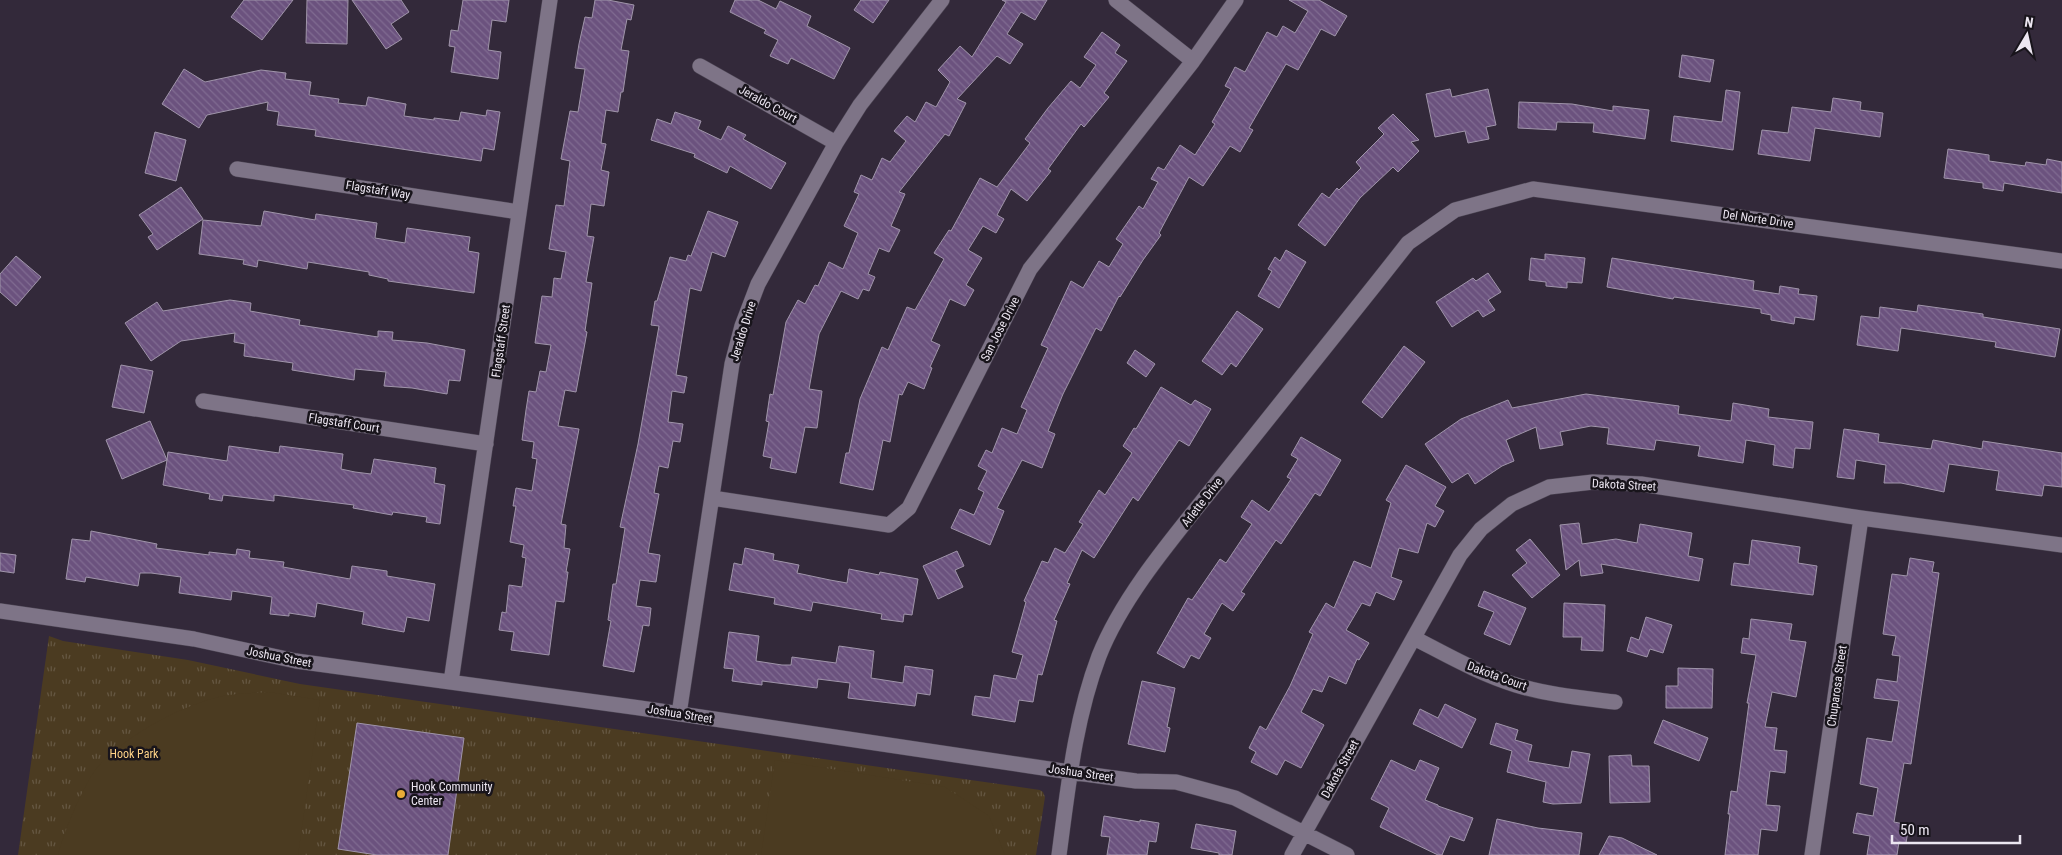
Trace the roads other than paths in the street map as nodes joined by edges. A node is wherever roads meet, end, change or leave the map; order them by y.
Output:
1 (550, 0) edge
2 (942, 0) edge
3 (1116, 0) edge
4 (1236, 0) edge
5 (1193, 61) junction
6 (700, 66) dead end
7 (836, 143) junction
8 (236, 169) dead end
9 (1455, 210) joint
10 (519, 212) junction
11 (2062, 261) edge
12 (203, 401) dead end
13 (486, 444) junction
14 (712, 498) junction
15 (1861, 518) junction
16 (2062, 545) edge
17 (0, 611) edge
18 (1414, 638) junction
19 (451, 682) junction
20 (1615, 702) dead end
21 (679, 714) junction
22 (1070, 772) junction
23 (1304, 833) junction
24 (1059, 855) edge
25 (1292, 855) edge
26 (1347, 855) edge
27 (1812, 855) edge

1 - 10 street, Flagstaff Street
2 - 7 street, Jeraldo Drive
3 - 5 street
4 - 5 street, San Jose Drive
5 - 14 street, San Jose Drive
6 - 7 street, Jeraldo Court
7 - 14 street, Jeraldo Drive
8 - 10 street, Flagstaff Way
9 - 11 street, Del Norte Drive
9 - 22 street, Arlette Drive
10 - 13 street, Flagstaff Street
12 - 13 street, Flagstaff Court
13 - 19 street, Flagstaff Street
14 - 21 street, Jeraldo Drive
15 - 16 street, Dakota Street
15 - 18 street, Dakota Street
15 - 27 street, Chuparosa Street
17 - 19 street, Joshua Street
18 - 20 street, Dakota Court
18 - 23 street, Dakota Street
19 - 21 street, Joshua Street
21 - 22 street, Joshua Street
22 - 23 street, Joshua Street
22 - 24 street, Arlette Drive
23 - 25 street, Dakota Street
23 - 26 street, Joshua Street

